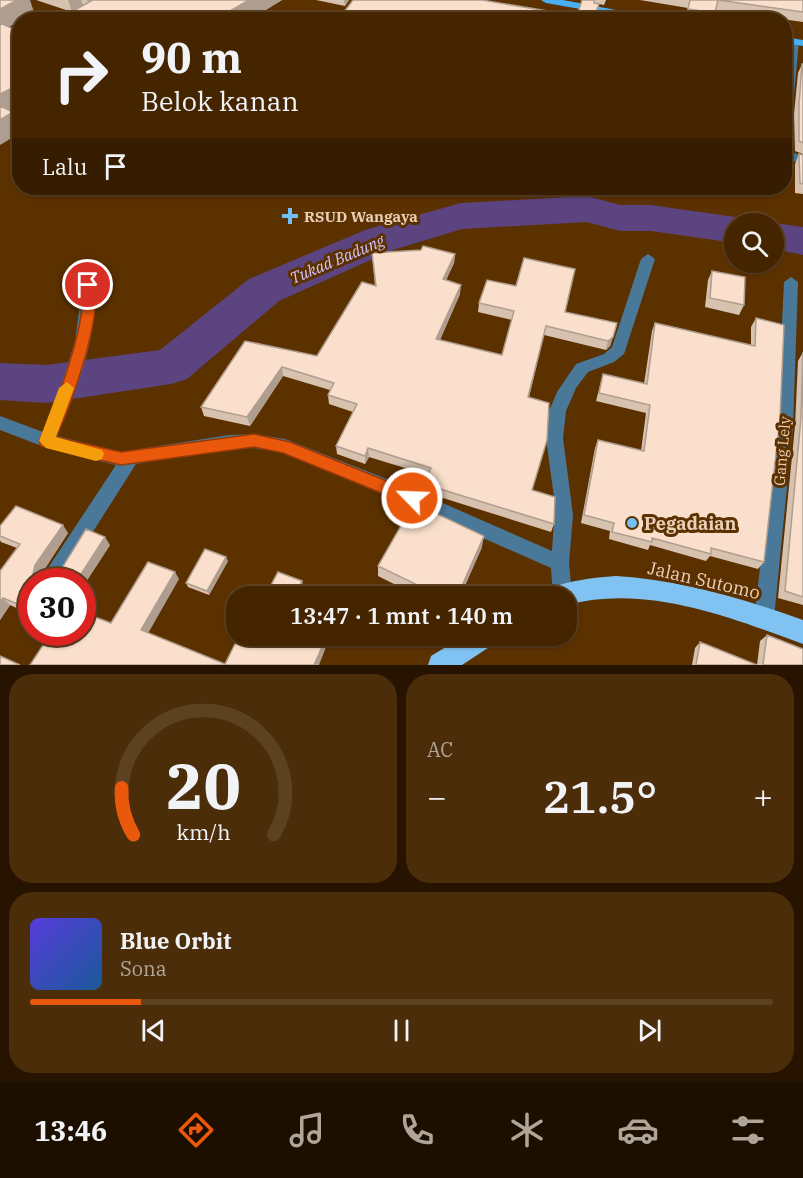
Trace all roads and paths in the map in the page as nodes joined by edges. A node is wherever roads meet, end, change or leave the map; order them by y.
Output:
1 (546, 0) edge
2 (591, 12) edge
3 (794, 41) edge
4 (792, 60) edge
5 (648, 259) dead end
6 (791, 282) dead end
7 (88, 285) dead end
8 (0, 423) edge
9 (46, 441) junction
10 (131, 457) junction
11 (560, 564) junction
12 (59, 568) edge
13 (559, 586) edge
14 (577, 591) edge
15 (764, 618) junction
16 (803, 632) edge
17 (470, 646) edge
18 (440, 665) edge

1 - 2 main road
3 - 4 street
5 - 11 street
6 - 15 street, Gang Lely
7 - 9 street
8 - 9 street
9 - 10 street
10 - 11 street
10 - 12 street
11 - 13 street
14 - 15 highway, Jalan Sutomo
15 - 16 highway, Jalan Sutomo
17 - 18 highway

